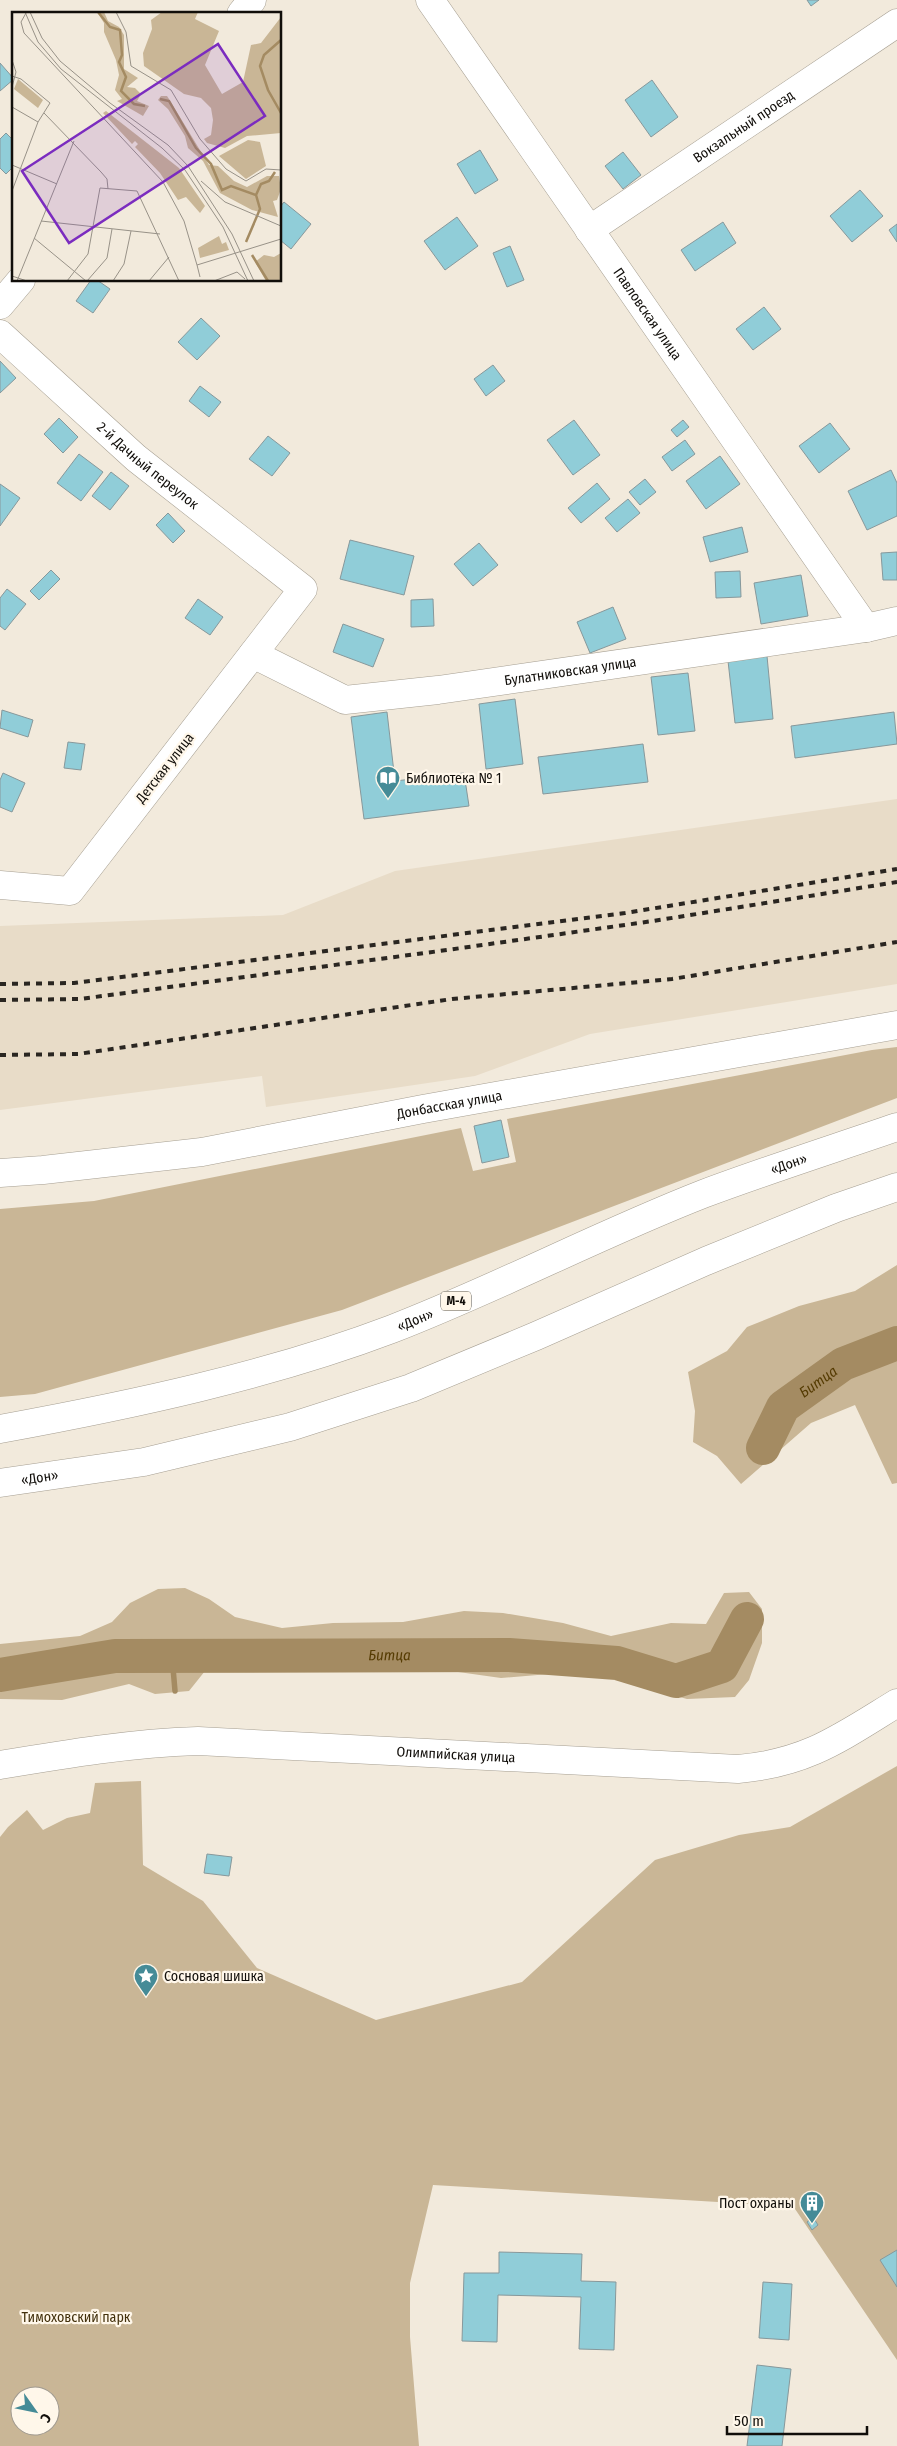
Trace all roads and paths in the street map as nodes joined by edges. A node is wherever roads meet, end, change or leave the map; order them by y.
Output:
1 (252, 0) edge
2 (430, 0) edge
3 (243, 12) edge
4 (897, 23) edge
5 (589, 230) junction
6 (20, 281) edge
7 (0, 306) edge
8 (0, 334) edge
9 (303, 589) joint
10 (897, 621) edge
11 (866, 628) junction
12 (253, 654) junction
13 (0, 886) edge
14 (897, 1025) edge
15 (897, 1127) edge
16 (0, 1173) edge
17 (897, 1187) edge
18 (0, 1429) edge
19 (0, 1483) edge
20 (897, 1703) edge
21 (0, 1765) edge

1 - 3 main road
2 - 5 main road, Павловская улица
4 - 5 main road, Вокзальный проезд
5 - 11 main road, Павловская улица
6 - 7 main road
8 - 9 main road, 2-й Дачный переулок
9 - 12 main road, Детская улица
10 - 11 main road, Булатниковская улица
11 - 12 main road, Булатниковская улица
12 - 13 main road, Детская улица
14 - 16 main road, Донбасская улица
15 - 18 main road, «Дон» / М-4
17 - 19 main road, «Дон»
20 - 21 main road, Олимпийская улица

